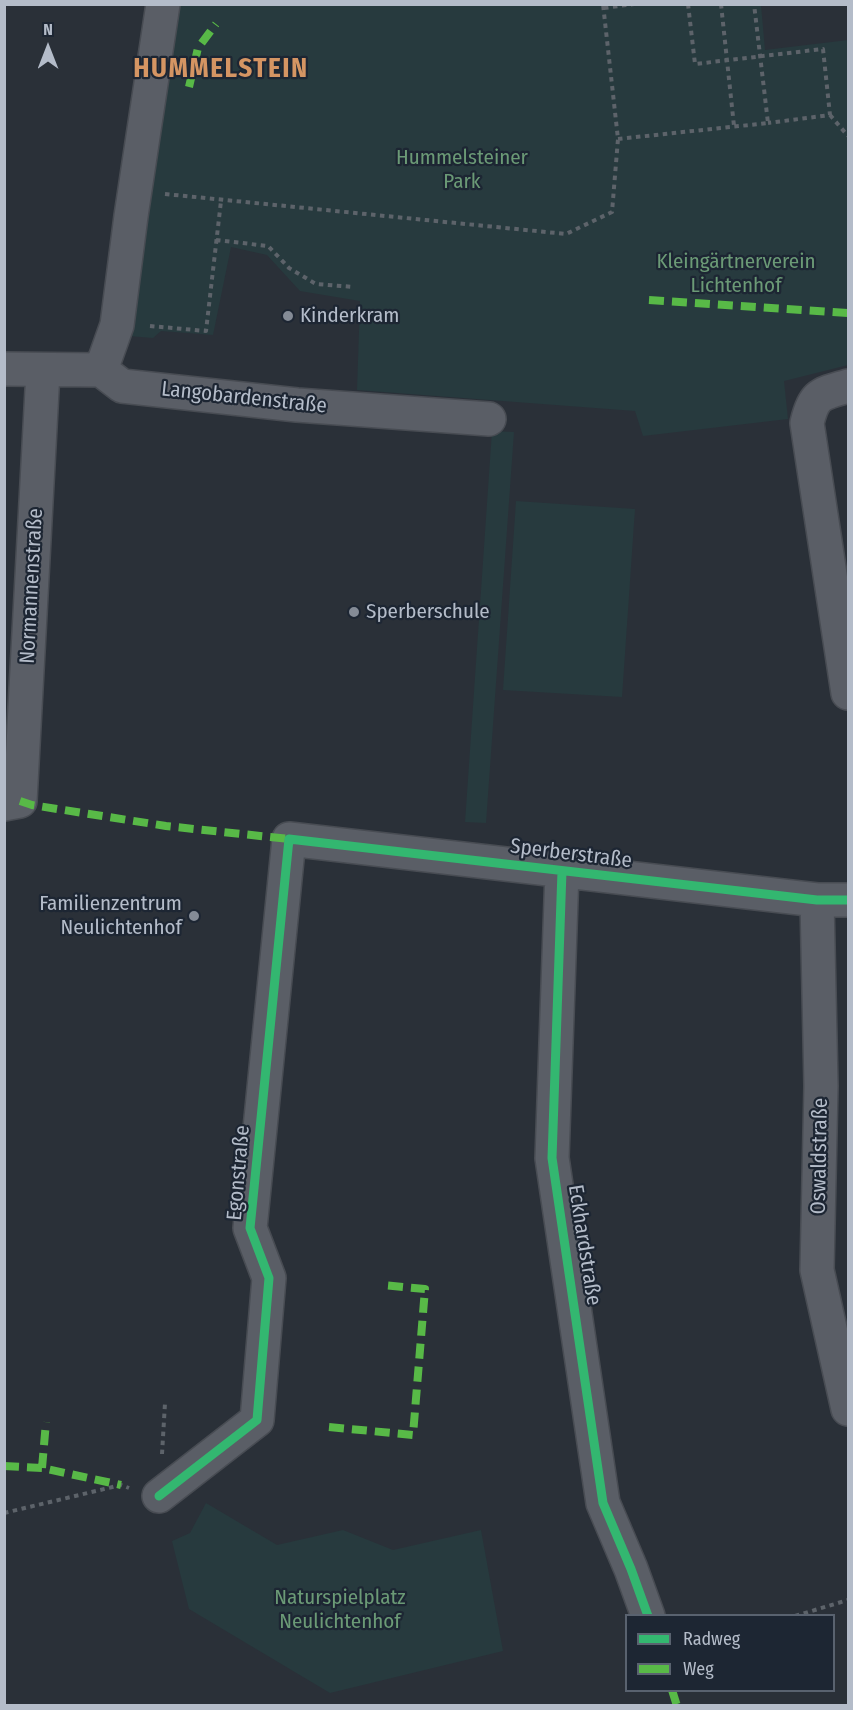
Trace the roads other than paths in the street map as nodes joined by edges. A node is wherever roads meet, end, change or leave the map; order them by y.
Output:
1 (162, 4) edge
2 (4, 369) edge
3 (101, 370) junction
4 (43, 371) junction
5 (849, 386) edge
6 (489, 419) dead end
7 (849, 693) edge
8 (12, 803) edge
9 (290, 839) joint
10 (562, 871) junction
11 (833, 900) edge
12 (849, 1409) edge
13 (159, 1496) road end
14 (647, 1614) edge

1 - 3 street
2 - 4 street
3 - 4 street
3 - 6 street, Langobardenstraße
4 - 8 street, Normannenstraße
5 - 7 street
9 - 10 street, Sperberstraße
9 - 13 street, Egonstraße
10 - 11 street, Sperberstraße
10 - 14 street, Eckhardstraße
11 - 12 street, Oswaldstraße

